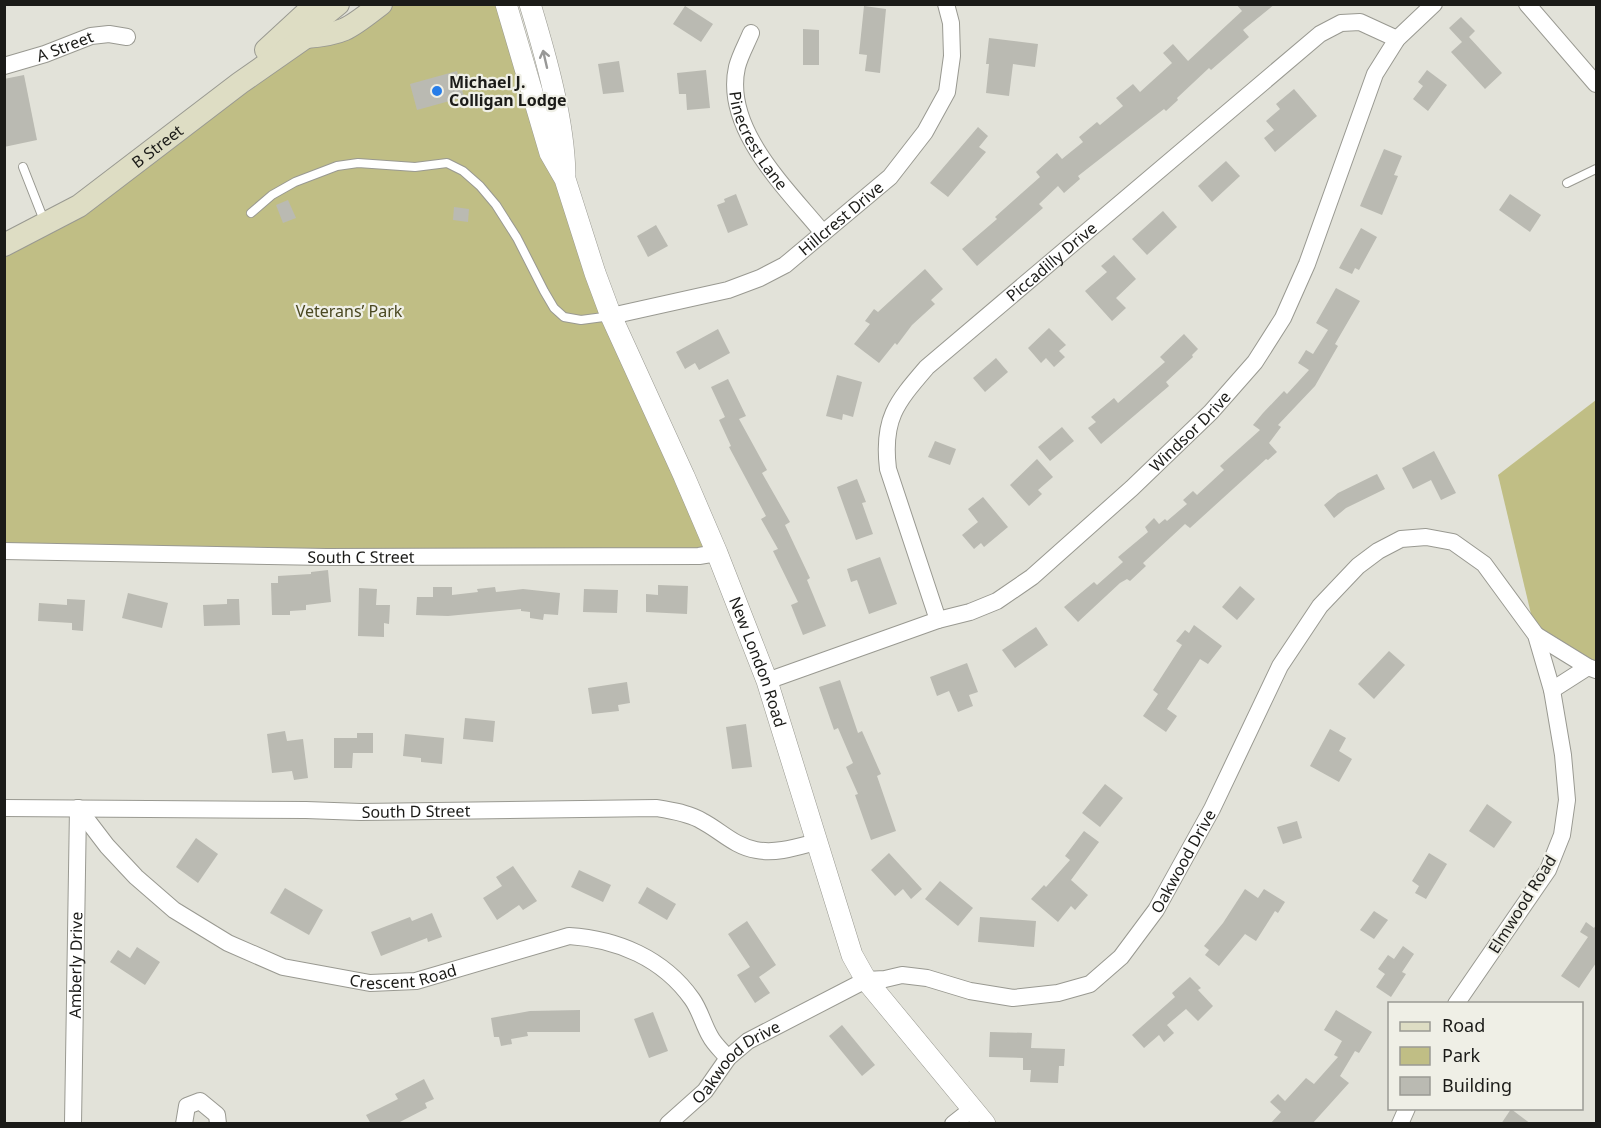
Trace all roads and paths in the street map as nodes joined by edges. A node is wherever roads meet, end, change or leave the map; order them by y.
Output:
1 (316, 4) edge
2 (338, 4) edge
3 (381, 4) edge
4 (507, 4) edge
5 (530, 4) edge
6 (946, 4) edge
7 (1434, 4) edge
8 (1527, 4) edge
9 (751, 33) dead end
10 (127, 37) dead end
11 (306, 37) junction
12 (1397, 39) junction
13 (4, 66) edge
14 (240, 83) junction
15 (1596, 84) edge
16 (23, 167) dead end
17 (1596, 169) edge
18 (565, 178) junction
19 (1567, 183) dead end
20 (250, 213) dead end
21 (45, 224) junction
22 (823, 233) junction
23 (4, 245) edge
24 (611, 316) junction
25 (4, 551) edge
26 (717, 553) junction
27 (938, 620) junction
28 (1536, 635) junction
29 (1592, 668) edge
30 (767, 681) junction
31 (1552, 690) junction
32 (4, 808) edge
33 (78, 808) junction
34 (816, 842) junction
35 (866, 980) junction
36 (1457, 1002) edge
37 (728, 1058) junction
38 (1406, 1110) edge
39 (979, 1116) edge
40 (73, 1124) edge
41 (184, 1124) edge
42 (218, 1124) edge
43 (668, 1124) edge
44 (953, 1124) edge
45 (1400, 1124) edge

1 - 14 main road
2 - 11 main road, B Street
3 - 11 main road, B Street
4 - 18 street, New London Road
18 -> 5 street, New London Road
6 - 22 street, Hillcrest Drive
7 - 12 street, Windsor Drive
8 - 15 street
9 - 22 street, Pinecrest Lane
10 - 13 street, A Street
11 - 14 main road, B Street
12 - 27 street, Windsor Drive
12 - 27 street, Piccadilly Drive
14 - 21 main road, B Street
16 - 21 lane
17 - 19 lane
18 - 24 street, New London Road
20 - 24 lane
21 - 23 main road, B Street
22 - 24 street, Hillcrest Drive
24 - 26 street, New London Road
25 - 26 street, South C Street
26 - 30 street, New London Road
27 - 30 street, Windsor Drive
28 - 29 street
28 - 31 street, Oakwood Drive
28 - 35 street, Oakwood Drive
29 - 31 street
30 - 34 street, New London Road
31 - 36 street, Elmwood Road
32 - 33 street, South D Street
33 - 34 street, South D Street
33 - 37 street, Crescent Road
33 - 40 street, Amberly Drive
34 - 35 street, New London Road
35 - 37 street, Oakwood Drive
35 - 39 street, New London Road
37 - 43 street, Oakwood Drive
38 - 45 street
39 - 44 street
41 - 42 street

